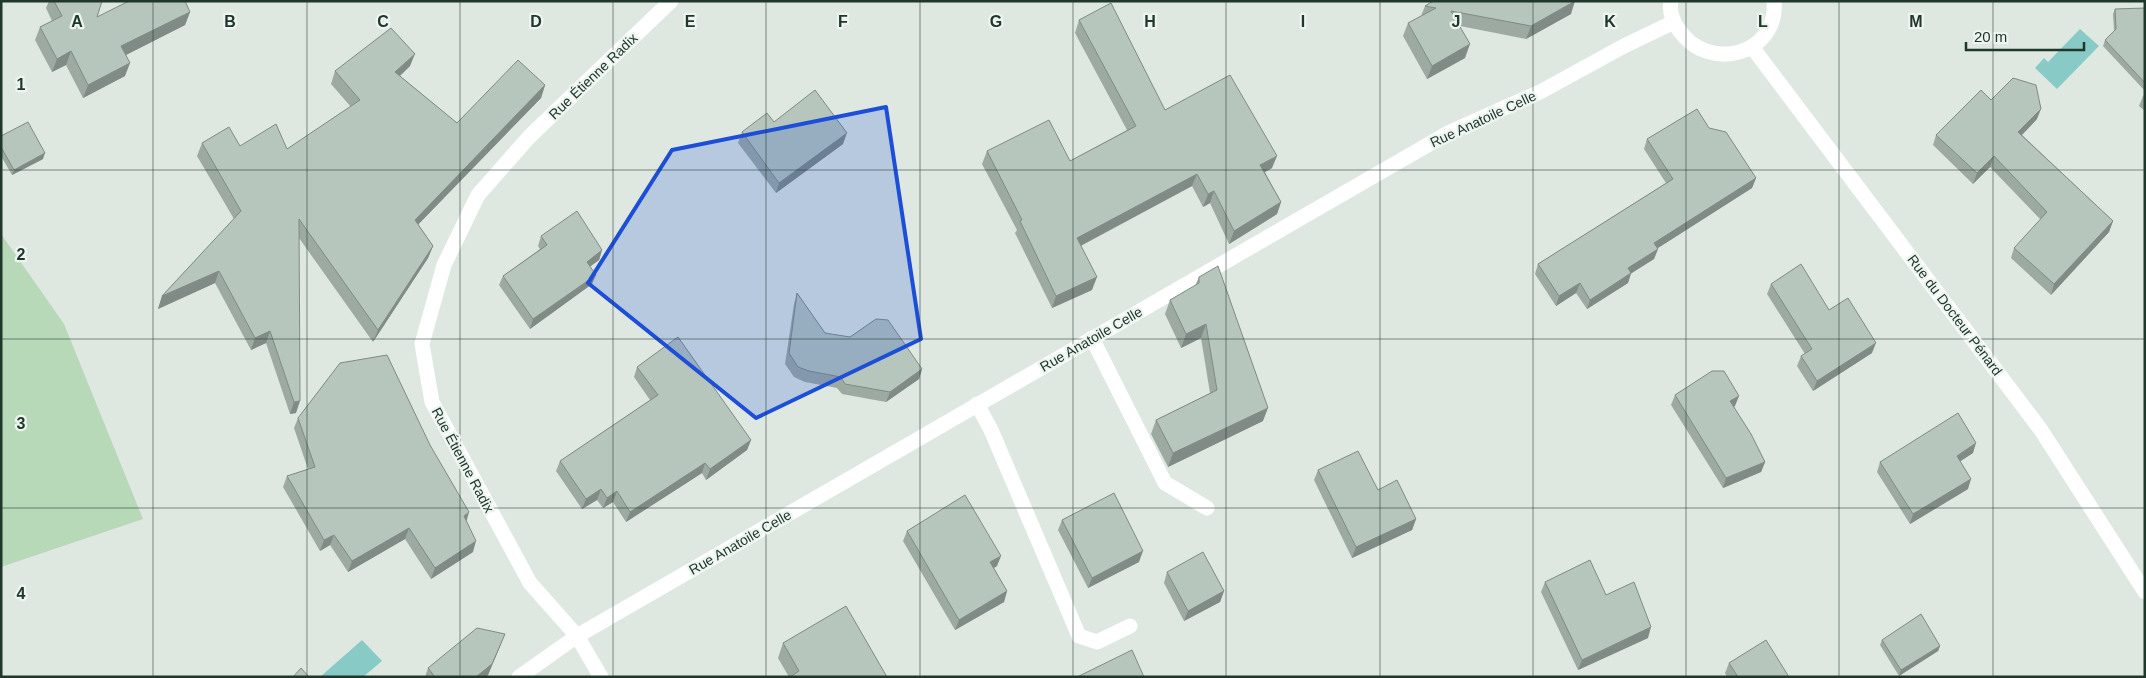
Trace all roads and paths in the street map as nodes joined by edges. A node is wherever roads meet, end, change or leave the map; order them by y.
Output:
1 (671, 1) edge
2 (1670, 1) edge
3 (1774, 1) edge
4 (1674, 22) junction
5 (1752, 47) junction
6 (1092, 338) junction
7 (977, 404) junction
8 (1207, 508) dead end
9 (2145, 592) edge
10 (1130, 626) dead end
11 (577, 636) junction
12 (519, 677) edge
13 (601, 677) edge

1 - 11 street, Rue Étienne Radix
2 - 4 street
3 - 5 street
4 - 5 street
4 - 6 street, Rue Anatoile Celle
5 - 9 street, Rue du Docteur Pénard
6 - 7 street, Rue Anatoile Celle
6 - 8 street
7 - 10 street
7 - 11 street, Rue Anatoile Celle
11 - 12 street, Rue Anatoile Celle
11 - 13 street, Rue Étienne Radix

